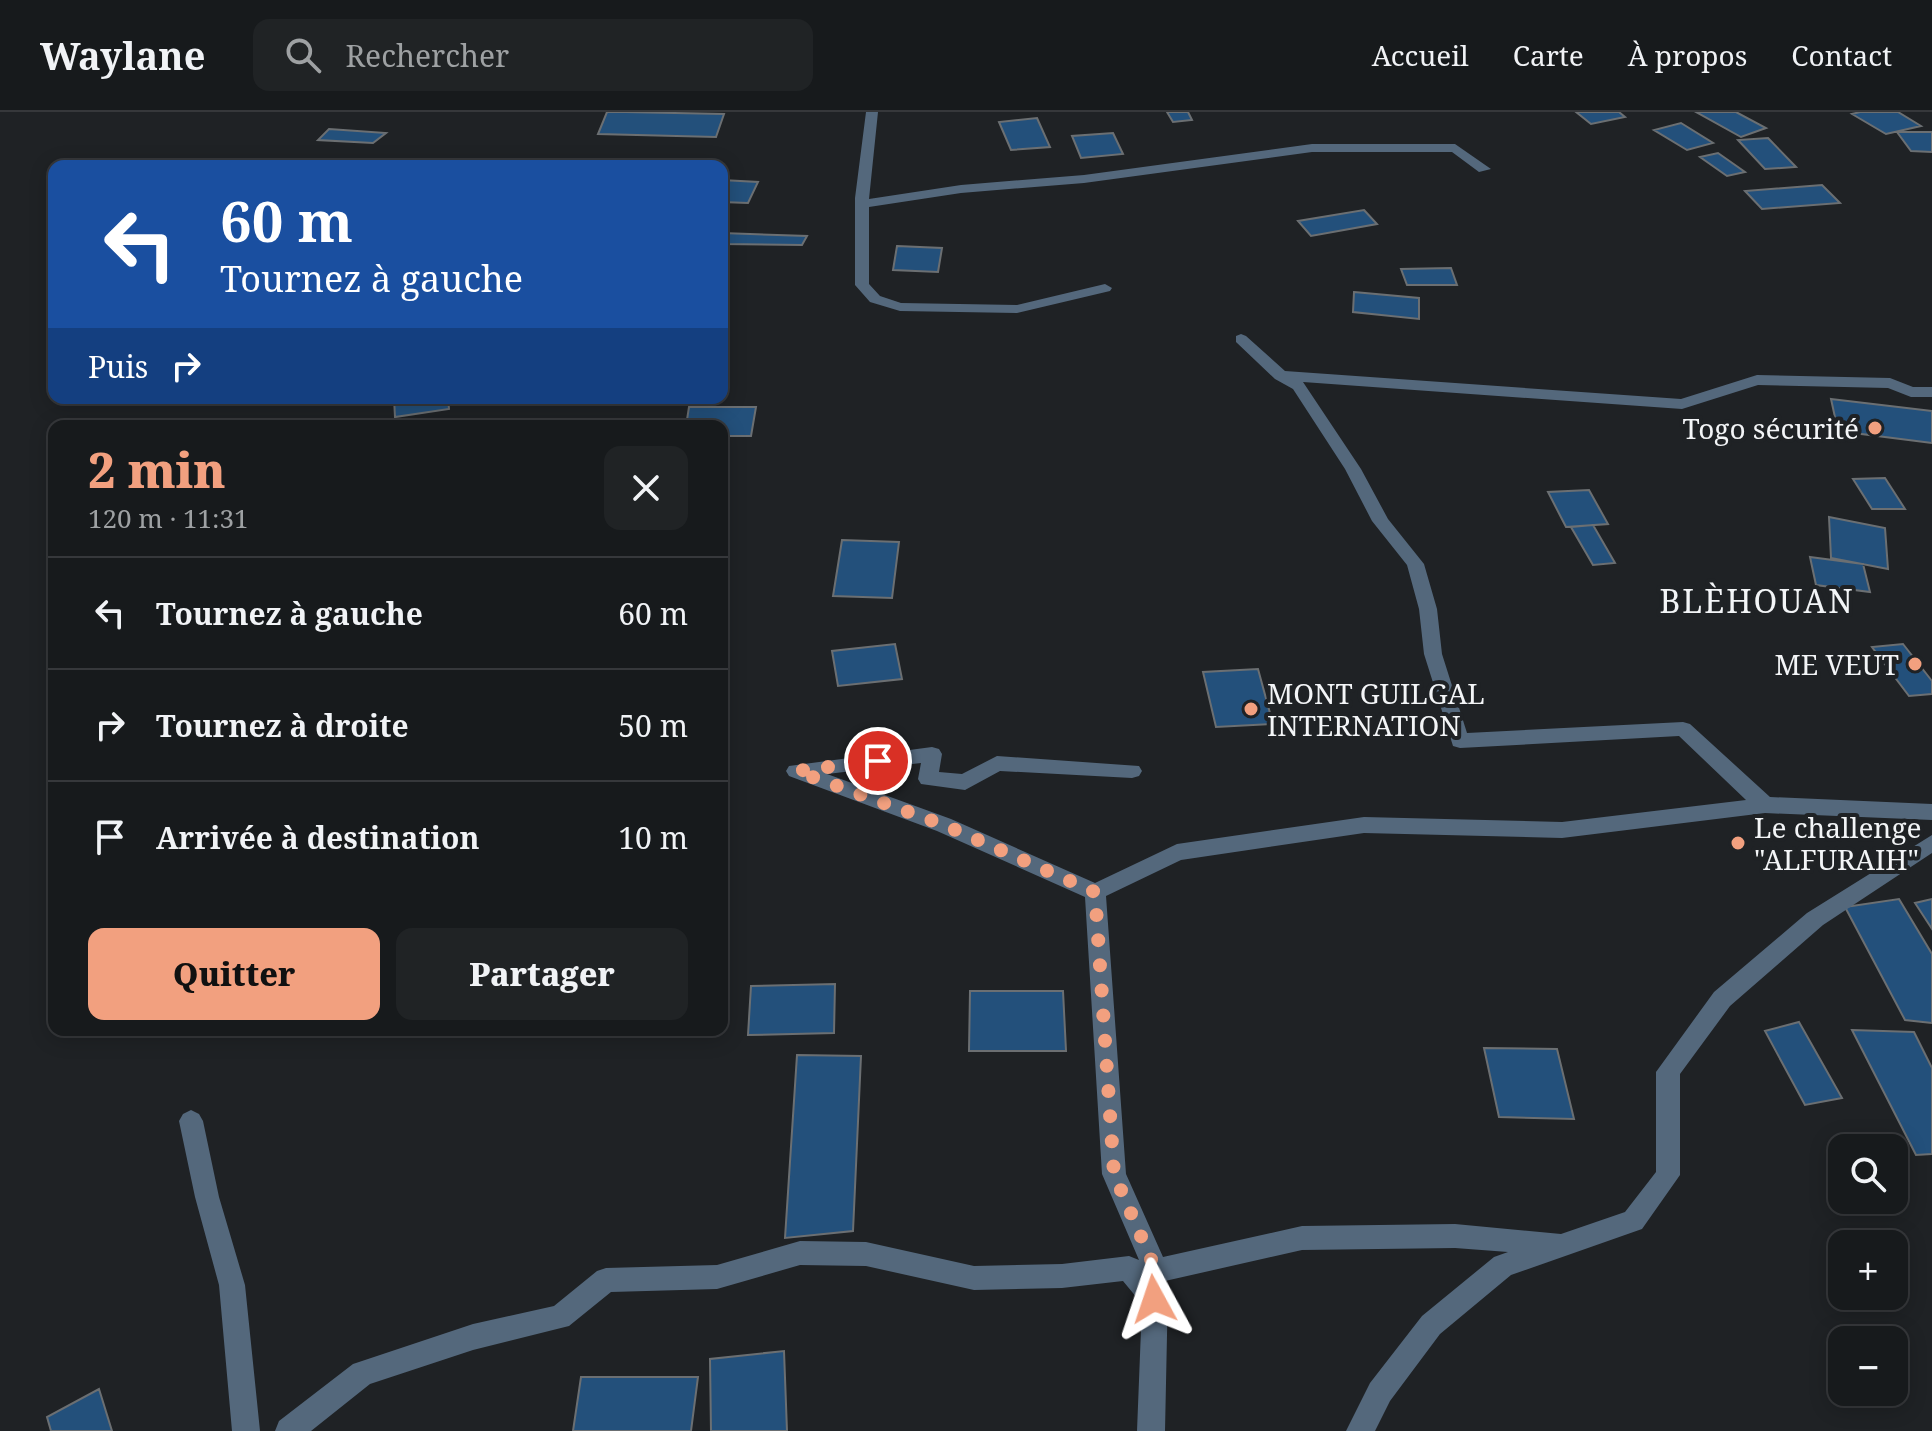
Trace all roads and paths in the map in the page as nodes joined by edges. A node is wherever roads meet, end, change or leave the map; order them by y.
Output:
1 (872, 112) edge
2 (1484, 169) dead end
3 (863, 204) junction
4 (1105, 288) dead end
5 (1241, 339) dead end
6 (1281, 376) junction
7 (1932, 392) edge
8 (1132, 771) dead end
9 (1765, 805) junction
10 (1932, 812) edge
11 (1932, 843) edge
12 (1095, 892) junction
13 (191, 1121) dead end
14 (1558, 1245) junction
15 (1156, 1271) junction
16 (1154, 1299) junction
17 (246, 1431) edge
18 (289, 1431) edge
19 (1151, 1431) edge
20 (1360, 1431) edge

1 - 3 street
2 - 3 street
3 - 4 street
5 - 6 street
6 - 7 street
6 - 9 street
8 - 12 street
9 - 10 street
9 - 12 street
11 - 14 street
12 - 15 street
13 - 17 street
14 - 15 street
14 - 20 street
15 - 16 street
16 - 18 street
16 - 19 street

